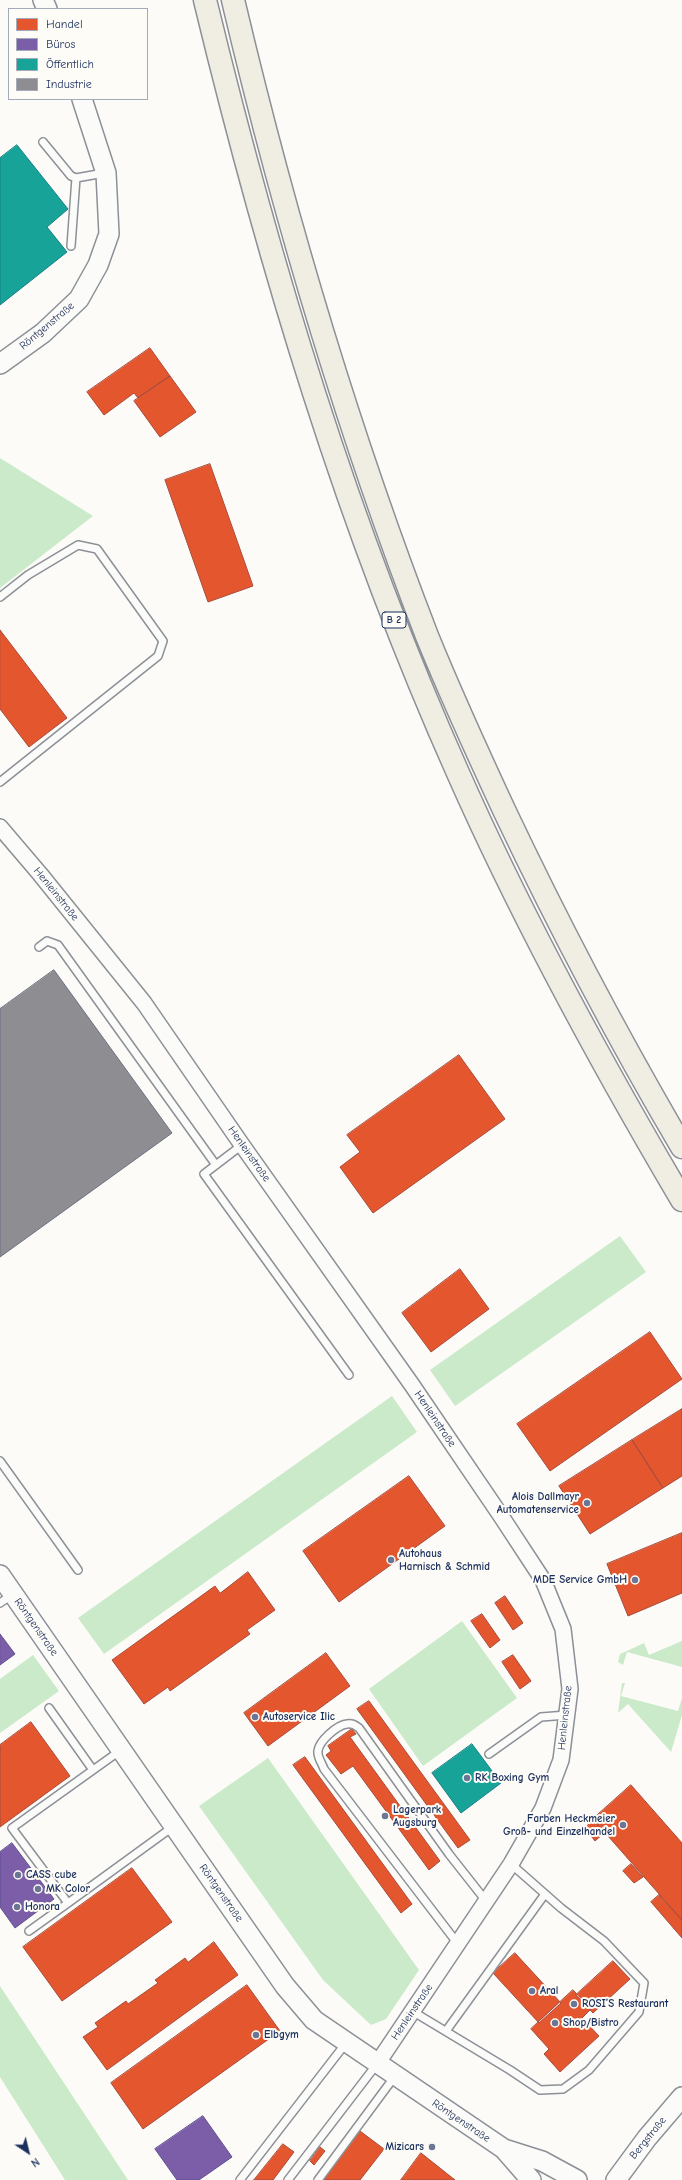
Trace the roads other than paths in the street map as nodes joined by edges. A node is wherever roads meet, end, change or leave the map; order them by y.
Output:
1 (205, 0) edge
2 (233, 0) edge
3 (82, 100) edge
4 (43, 142) dead end
5 (106, 172) junction
6 (76, 178) junction
7 (71, 246) dead end
8 (0, 364) edge
9 (0, 597) edge
10 (0, 782) edge
11 (0, 827) edge
12 (39, 947) dead end
13 (242, 1145) junction
14 (682, 1147) edge
15 (216, 1165) junction
16 (682, 1200) edge
17 (349, 1375) dead end
18 (0, 1461) edge
19 (78, 1570) dead end
20 (0, 1575) edge
21 (7, 1599) edge
22 (49, 1708) dead end
23 (566, 1715) junction
24 (121, 1750) junction
25 (489, 1754) dead end
26 (93, 1770) junction
27 (174, 1826) junction
28 (511, 1864) junction
29 (545, 1894) junction
30 (486, 1901) junction
31 (68, 1902) junction
32 (29, 1931) dead end
33 (458, 1944) junction
34 (412, 2011) junction
35 (446, 2031) junction
36 (347, 2043) junction
37 (377, 2064) junction
38 (395, 2076) junction
39 (682, 2097) edge
40 (504, 2149) junction
41 (240, 2180) edge
42 (288, 2180) edge
43 (318, 2180) edge
44 (531, 2180) edge
45 (577, 2180) edge
46 (616, 2180) edge

1 - 16 highway, B 2
2 - 14 highway, B 2
3 - 5 street, Röntgenstraße
4 - 6 lane
5 - 6 lane
5 - 8 street, Röntgenstraße
6 - 7 lane
9 - 10 lane
11 - 13 street, Henleinstraße
12 - 15 lane
13 - 15 lane
13 - 23 street, Henleinstraße
15 - 17 lane
18 - 19 lane
20 - 21 street, Röntgenstraße
21 - 24 street, Röntgenstraße
22 - 26 lane
23 - 25 lane
23 - 28 street, Henleinstraße
24 - 26 lane
24 - 27 street, Röntgenstraße
26 - 31 lane
27 - 31 lane
27 - 36 street, Röntgenstraße
28 - 29 lane
28 - 30 street, Henleinstraße
29 - 35 lane
29 - 35 lane
30 - 33 street, Henleinstraße
30 - 33 lane
31 - 32 lane
33 - 34 street, Henleinstraße
34 - 35 lane
34 - 37 street, Henleinstraße
36 - 37 street, Röntgenstraße
36 - 41 lane
37 - 38 street, Röntgenstraße
37 - 42 lane
38 - 40 street, Röntgenstraße
38 - 43 lane
39 - 46 street, Bergstraße
40 - 44 street, Röntgenstraße
40 - 45 street, Röntgenstraße

